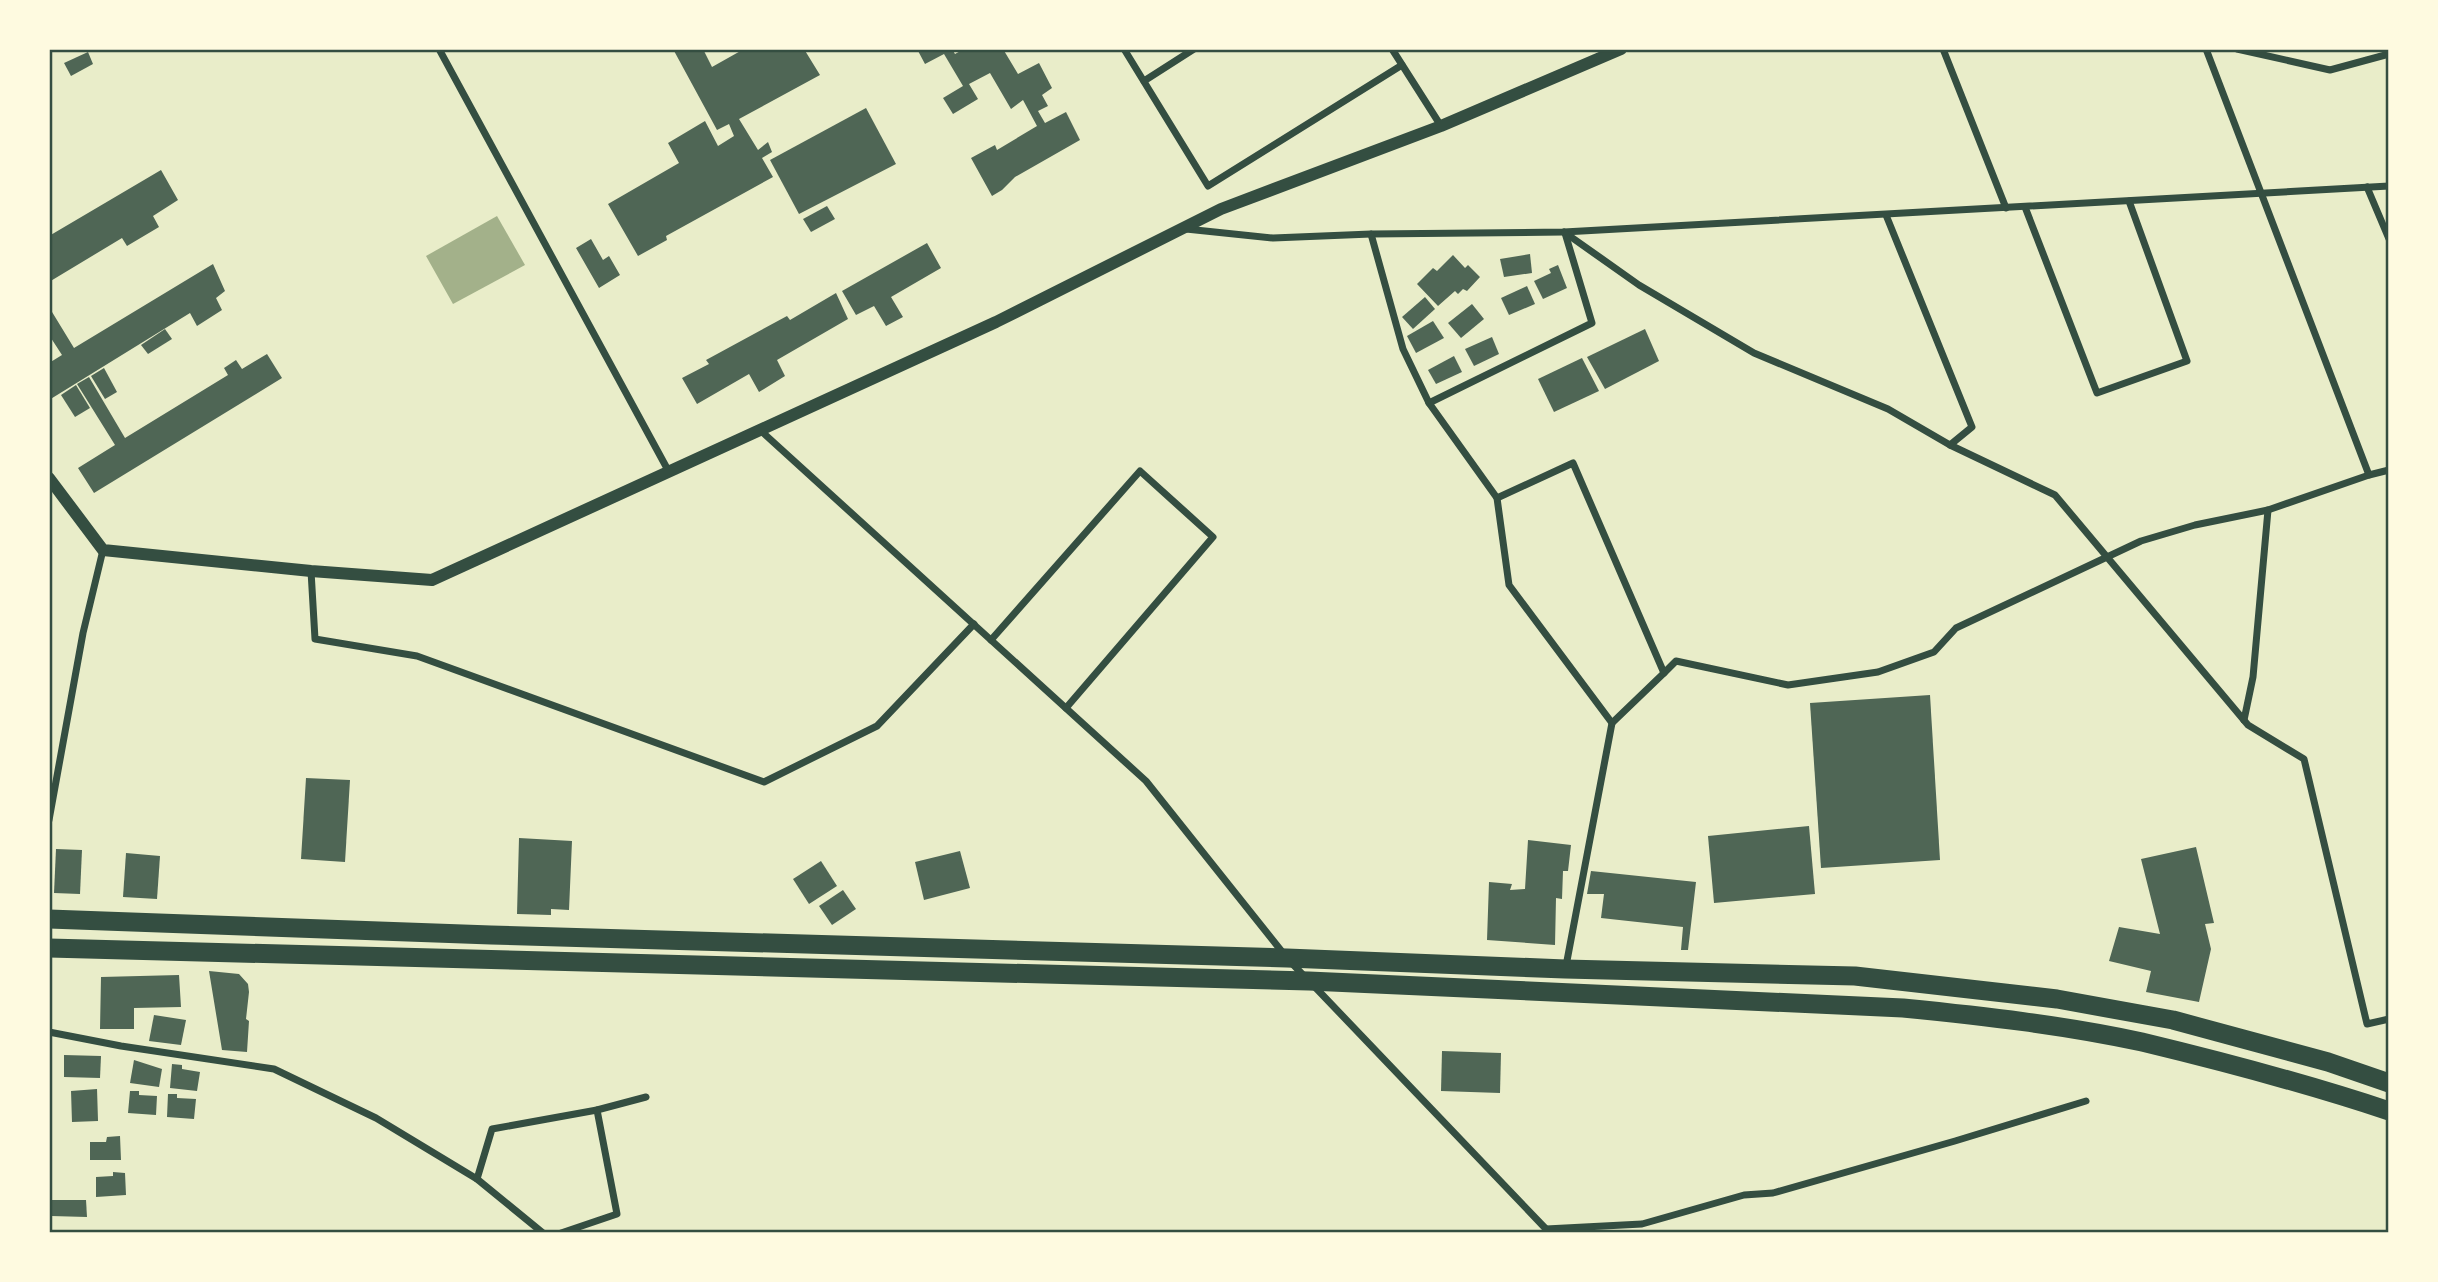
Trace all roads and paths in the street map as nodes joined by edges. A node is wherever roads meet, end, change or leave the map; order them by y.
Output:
1 (439, 49) edge
2 (1124, 49) edge
3 (1194, 49) edge
4 (1392, 49) edge
5 (1621, 49) edge
6 (1944, 49) edge
7 (2206, 49) edge
8 (2236, 49) edge
9 (2389, 54) edge
10 (1402, 65) junction
11 (1144, 81) junction
12 (1441, 126) junction
13 (2389, 186) edge
14 (2367, 187) junction
15 (2261, 194) junction
16 (2129, 201) junction
17 (2025, 206) junction
18 (2006, 208) junction
19 (1886, 215) junction
20 (1182, 228) junction
21 (1564, 232) junction
22 (1371, 234) junction
23 (2389, 239) edge
24 (1429, 403) junction
25 (760, 430) junction
26 (1950, 445) junction
27 (2389, 470) edge
28 (669, 472) junction
29 (2369, 475) junction
30 (49, 478) edge
31 (1497, 498) junction
32 (2268, 510) junction
33 (103, 550) junction
34 (2107, 556) junction
35 (311, 571) junction
36 (974, 624) junction
37 (991, 640) junction
38 (1664, 673) junction
39 (1066, 708) junction
40 (2244, 720) junction
41 (1612, 723) junction
42 (49, 820) edge
43 (49, 919) edge
44 (49, 948) edge
45 (1287, 958) junction
46 (1565, 970) junction
47 (1309, 981) junction
48 (2389, 1019) edge
49 (49, 1032) edge
50 (2389, 1083) edge
51 (646, 1097) dead end
52 (2086, 1101) dead end
53 (597, 1110) junction
54 (2389, 1111) edge
55 (477, 1179) junction
56 (1546, 1231) edge
57 (543, 1233) edge
58 (561, 1233) edge

1 - 28 street
2 - 11 street
3 - 11 street
4 - 10 street
5 - 12 street
6 - 18 street
7 - 15 street
8 - 9 street
10 - 11 street
10 - 12 street
12 - 20 street
13 - 14 street
14 - 15 street
14 - 23 street
15 - 16 street
15 - 29 street
16 - 17 street
16 - 17 street
17 - 18 street
18 - 19 street
19 - 21 street
19 - 26 street
20 - 22 street
20 - 25 street
21 - 22 street
21 - 24 street
21 - 26 street
22 - 24 street
24 - 31 street
25 - 28 street
25 - 36 street
26 - 34 street
27 - 29 street
28 - 35 street
29 - 32 street
30 - 33 street
31 - 38 street
31 - 41 street
32 - 34 street
32 - 40 street
33 - 35 street
33 - 42 street
34 - 38 street
34 - 40 street
35 - 36 street
36 - 37 street
37 - 39 street
37 - 39 street
38 - 41 street
39 - 45 street
40 - 48 street
41 - 46 street
43 - 45 highway
44 - 47 highway
45 - 46 highway
45 - 47 street
46 - 50 highway
47 - 54 highway
47 - 56 street
49 - 55 street
51 - 53 street
52 - 56 street
53 - 55 street
53 - 58 street
55 - 57 street

